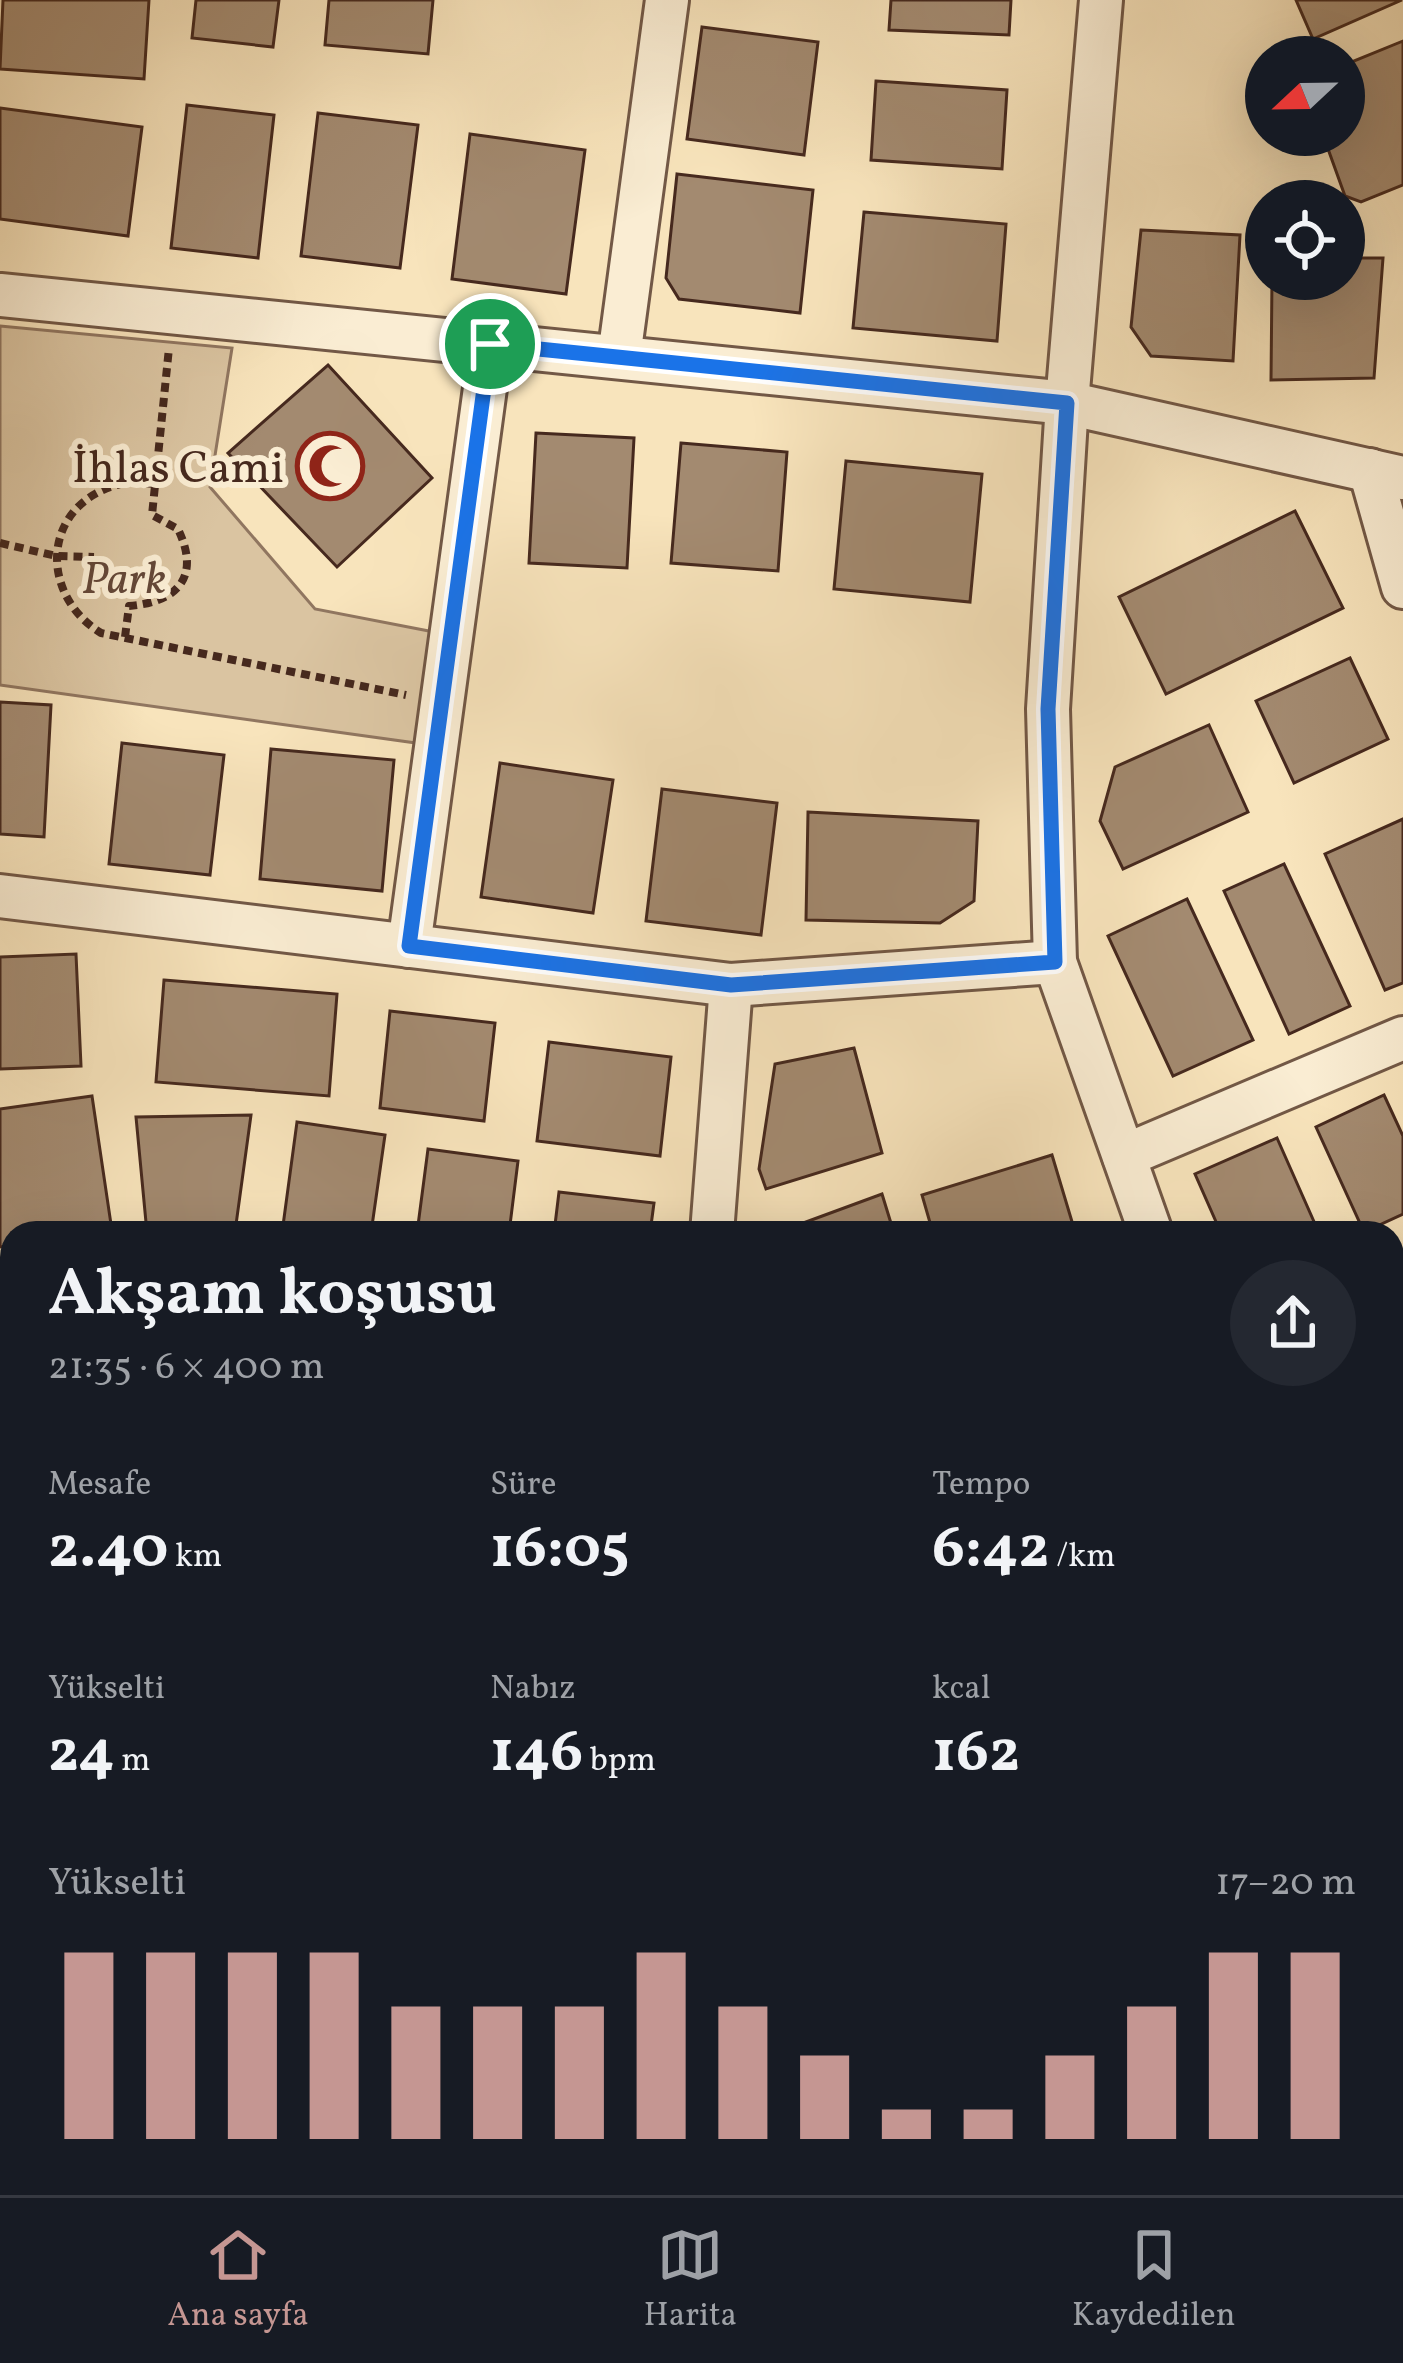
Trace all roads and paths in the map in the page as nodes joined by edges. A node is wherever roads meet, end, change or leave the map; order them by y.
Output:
1 (667, 0) edge
2 (1101, 0) edge
3 (0, 295) edge
4 (172, 312) junction
5 (490, 344) junction
6 (620, 357) junction
7 (1067, 403) junction
8 (1386, 474) edge
9 (155, 484) junction
10 (0, 543) edge
11 (56, 556) junction
12 (94, 557) dead end
13 (1403, 587) edge
14 (125, 638) junction
15 (442, 703) junction
16 (0, 896) edge
17 (409, 946) junction
18 (1055, 962) junction
19 (731, 985) junction
20 (1403, 1039) edge
21 (1124, 1156) junction
22 (713, 1221) edge
23 (1147, 1221) edge

1 - 6 street
2 - 7 street
3 - 4 street
4 - 5 street
4 - 9 path
5 - 6 street
5 - 15 street
6 - 7 street
7 - 8 street
7 - 18 street
8 - 13 street
9 - 11 path
9 - 14 path
10 - 11 path
11 - 12 path
11 - 14 path
14 - 15 path
15 - 17 street
16 - 17 street
17 - 19 street
18 - 19 street
18 - 21 street
19 - 22 street
20 - 21 street
21 - 23 street

